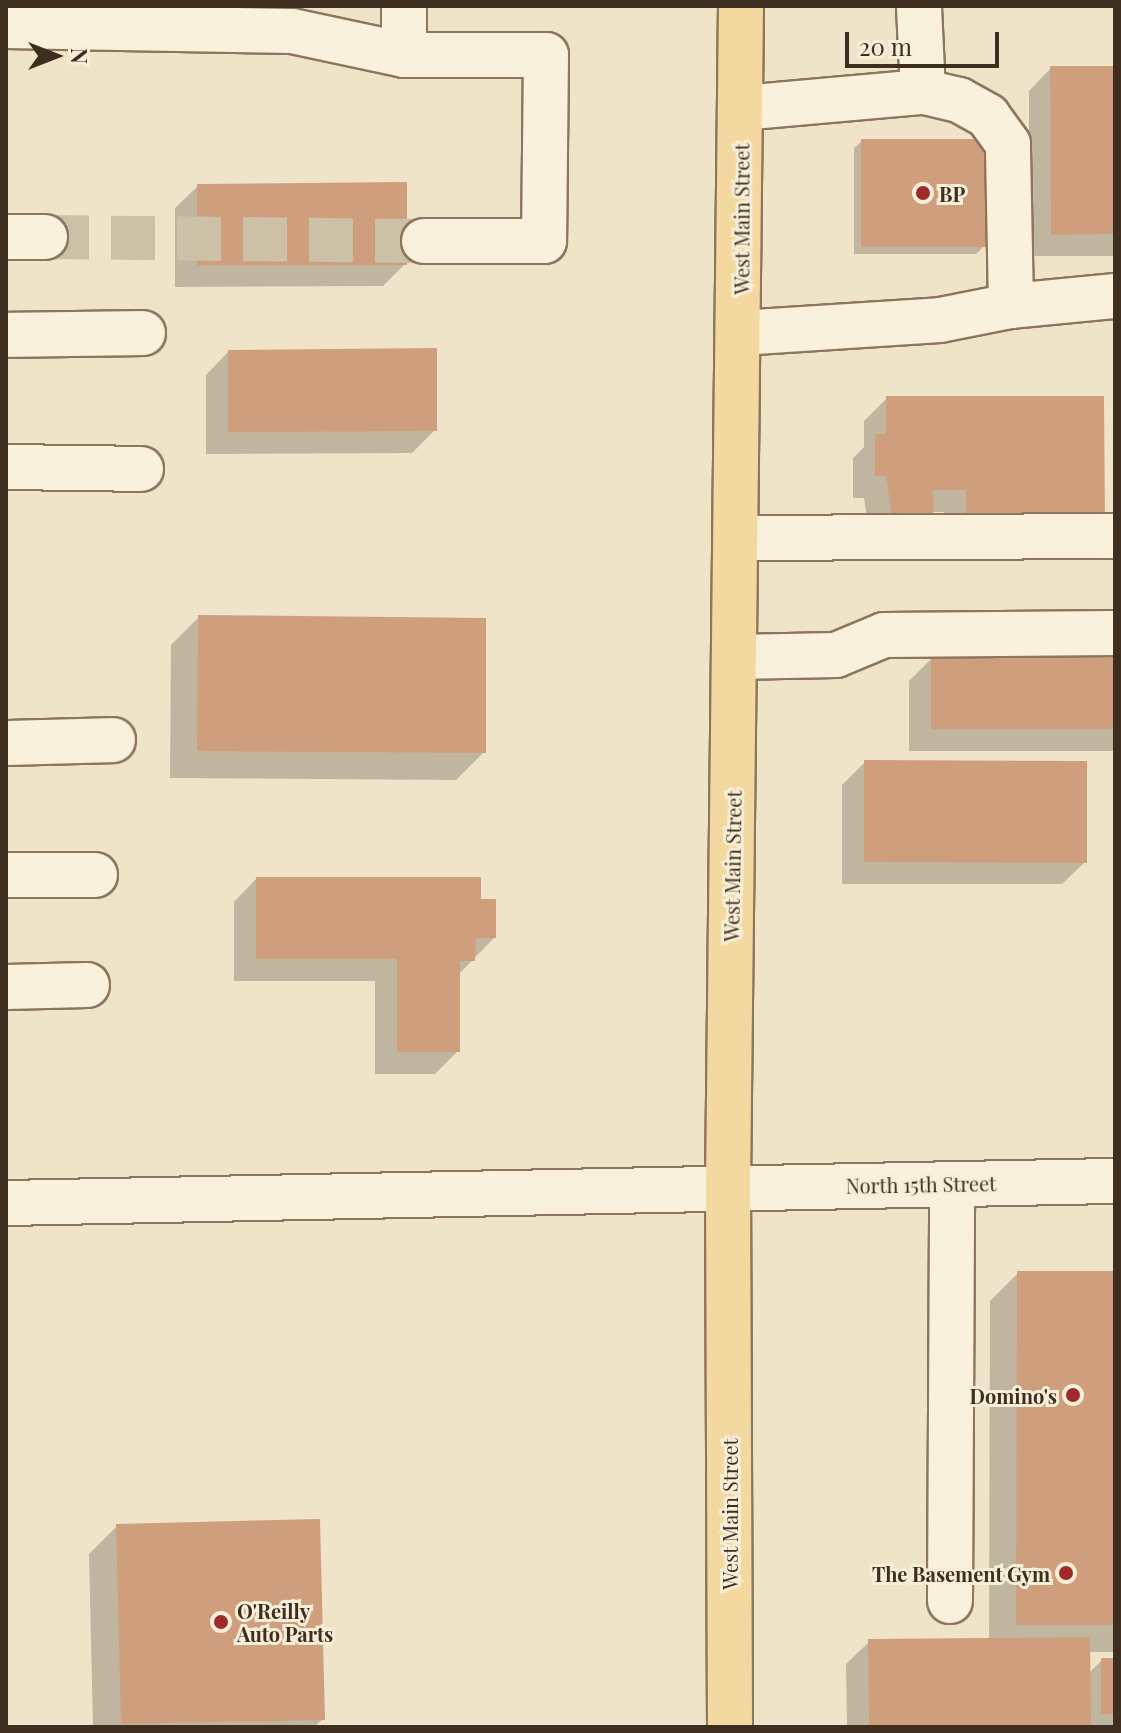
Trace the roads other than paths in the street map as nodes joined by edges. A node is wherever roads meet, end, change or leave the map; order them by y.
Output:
1 (404, 6) edge
2 (741, 6) edge
3 (919, 6) edge
4 (6, 26) edge
5 (404, 55) junction
6 (923, 92) junction
7 (742, 108) junction
8 (424, 241) tunnel mouth
9 (1115, 296) edge
10 (1011, 306) junction
11 (143, 333) dead end
12 (740, 333) junction
13 (6, 335) edge
14 (6, 467) edge
15 (141, 469) dead end
16 (1115, 536) edge
17 (738, 538) junction
18 (1115, 633) edge
19 (735, 657) junction
20 (113, 740) dead end
21 (6, 743) edge
22 (6, 875) edge
23 (95, 875) dead end
24 (87, 985) dead end
25 (6, 987) edge
26 (1115, 1181) edge
27 (952, 1185) junction
28 (728, 1187) junction
29 (6, 1203) edge
30 (950, 1601) dead end
31 (730, 1727) edge

1 - 5 street
2 - 7 main road, West Main Street
3 - 6 street
4 - 5 street
5 - 8 street
6 - 7 street
6 - 10 street
7 - 12 main road, West Main Street
9 - 10 street
10 - 12 street
11 - 13 street
12 - 17 main road, West Main Street
14 - 15 street
16 - 17 street
17 - 19 main road, West Main Street
18 - 19 street
19 - 28 main road, West Main Street
20 - 21 street
22 - 23 street
24 - 25 street
26 - 27 street, North 15th Street
27 - 28 street, North 15th Street
27 - 30 street
28 - 29 street, North 15th Street
28 - 31 main road, West Main Street

